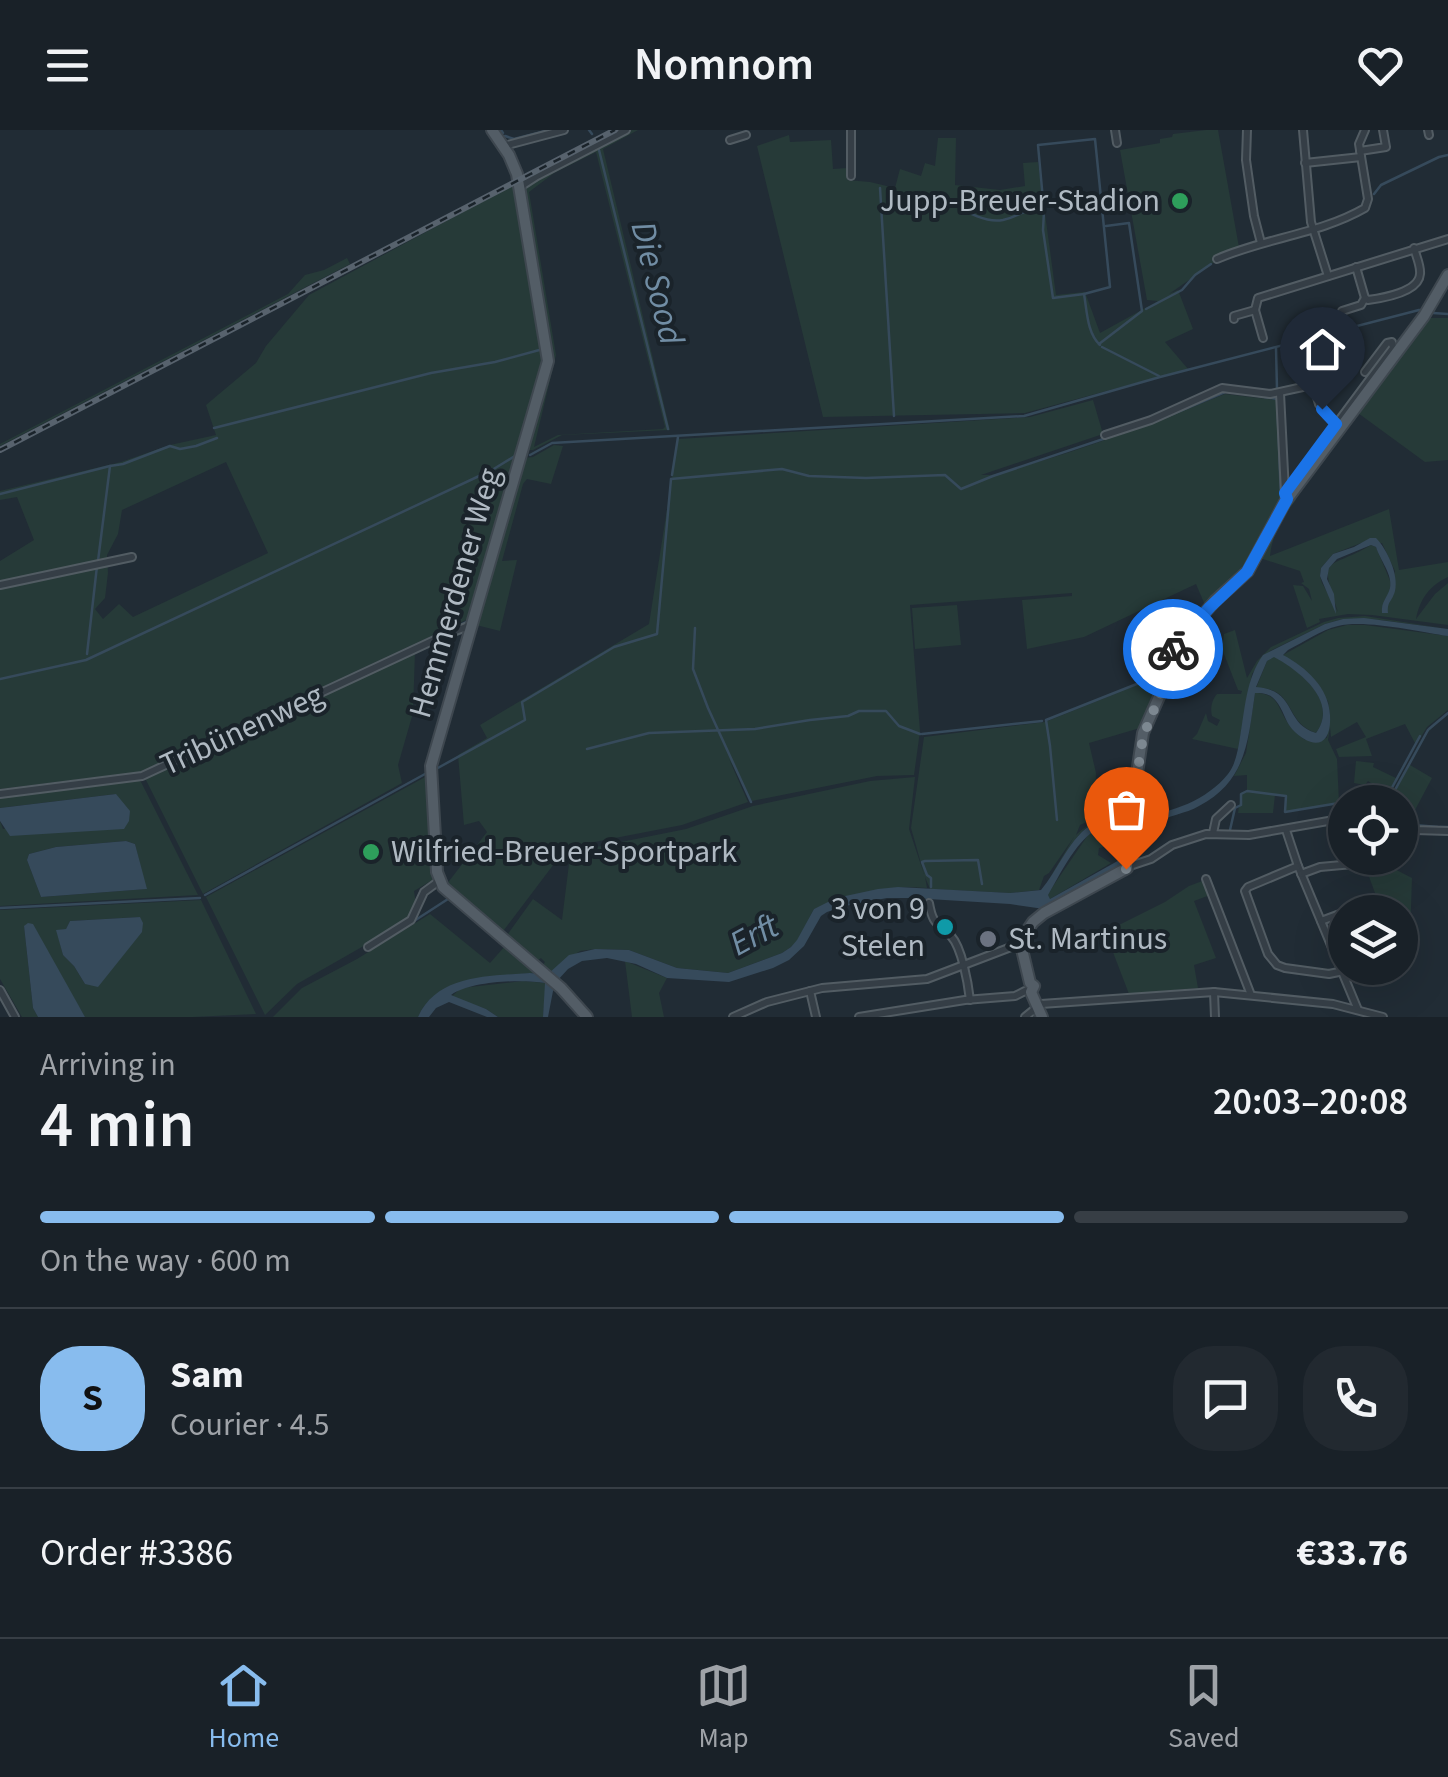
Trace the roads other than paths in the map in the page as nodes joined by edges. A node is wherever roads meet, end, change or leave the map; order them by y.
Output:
1 (492, 130) edge
2 (564, 130) edge
3 (626, 130) edge
4 (851, 130) edge
5 (1116, 130) edge
6 (1246, 130) edge
7 (1303, 130) edge
8 (1365, 130) edge
9 (1383, 130) edge
10 (745, 133) edge
11 (730, 140) dead end
12 (1118, 143) dead end
13 (504, 146) junction
14 (1361, 154) junction
15 (1305, 163) junction
16 (851, 176) dead end
17 (520, 187) junction
18 (1312, 228) junction
19 (1448, 239) edge
20 (1261, 243) junction
21 (1414, 248) junction
22 (1217, 259) dead end
23 (1356, 267) junction
24 (1448, 274) edge
25 (1328, 276) junction
26 (1366, 298) junction
27 (1256, 309) junction
28 (1342, 311) dead end
29 (1234, 318) dead end
30 (1263, 338) dead end
31 (1304, 350) dead end
32 (1377, 368) junction
33 (1365, 372) dead end
34 (1312, 384) junction
35 (1280, 393) junction
36 (1338, 426) junction
37 (1106, 436) dead end
38 (1286, 496) junction
39 (132, 557) dead end
40 (0, 585) edge
41 (472, 625) junction
42 (0, 794) edge
43 (1232, 806) dead end
44 (1328, 821) edge
45 (1286, 830) junction
46 (1418, 830) edge
47 (1448, 831) edge
48 (1213, 833) junction
49 (1127, 861) junction
50 (1328, 866) edge
51 (1299, 870) junction
52 (1206, 879) dead end
53 (439, 881) junction
54 (928, 902) dead end
55 (1328, 919) edge
56 (1321, 922) junction
57 (1328, 935) edge
58 (1019, 944) junction
59 (368, 947) dead end
60 (963, 965) junction
61 (1328, 974) edge
62 (1348, 985) edge
63 (1029, 989) junction
64 (0, 990) edge
65 (810, 991) junction
66 (1214, 992) junction
67 (1352, 994) junction
68 (1250, 995) junction
69 (970, 1000) junction
70 (1347, 1007) junction
71 (1358, 1010) junction
72 (1040, 1011) edge
73 (15, 1017) edge
74 (587, 1017) edge
75 (733, 1017) edge
76 (816, 1017) edge
77 (859, 1017) edge
78 (1026, 1017) edge
79 (1215, 1017) edge
80 (1382, 1017) edge

1 - 13 main road, Hemmerdener Weg
2 - 13 street
3 - 17 street
4 - 16 street
5 - 12 street
6 - 20 street
7 - 15 street
8 - 14 street
9 - 14 street
10 - 11 street
13 - 17 main road, Hemmerdener Weg
14 - 15 street
14 - 18 street
15 - 18 street
17 - 41 main road, Hemmerdener Weg
18 - 20 street
18 - 25 street
19 - 21 street
20 - 22 street
21 - 23 street
21 - 26 street
23 - 25 street
23 - 26 street
24 - 32 main road
25 - 27 street
26 - 28 street
27 - 29 street
27 - 30 street
31 - 34 street
32 - 33 street
32 - 36 main road
34 - 35 street
34 - 36 street
35 - 37 street
35 - 38 street
36 - 38 main road
38 - 49 main road
39 - 40 street
41 - 42 street, Tribünenweg
41 - 53 main road, Hemmerdener Weg
43 - 48 street
44 - 45 street
45 - 48 street
45 - 51 street
46 - 47 street
48 - 49 street
49 - 58 main road
50 - 51 street
51 - 56 street
51 - 61 street
52 - 68 street
53 - 59 street
53 - 74 main road
54 - 60 street
55 - 56 street
56 - 57 street
58 - 60 street
58 - 63 main road
60 - 65 street
60 - 69 street
62 - 67 street
63 - 69 street
63 - 72 main road
64 - 73 street
65 - 75 street
65 - 76 street
66 - 68 street
66 - 72 street
66 - 79 street
67 - 70 street
67 - 71 street
68 - 70 street
69 - 77 street
70 - 71 street
71 - 80 street
72 - 78 street

